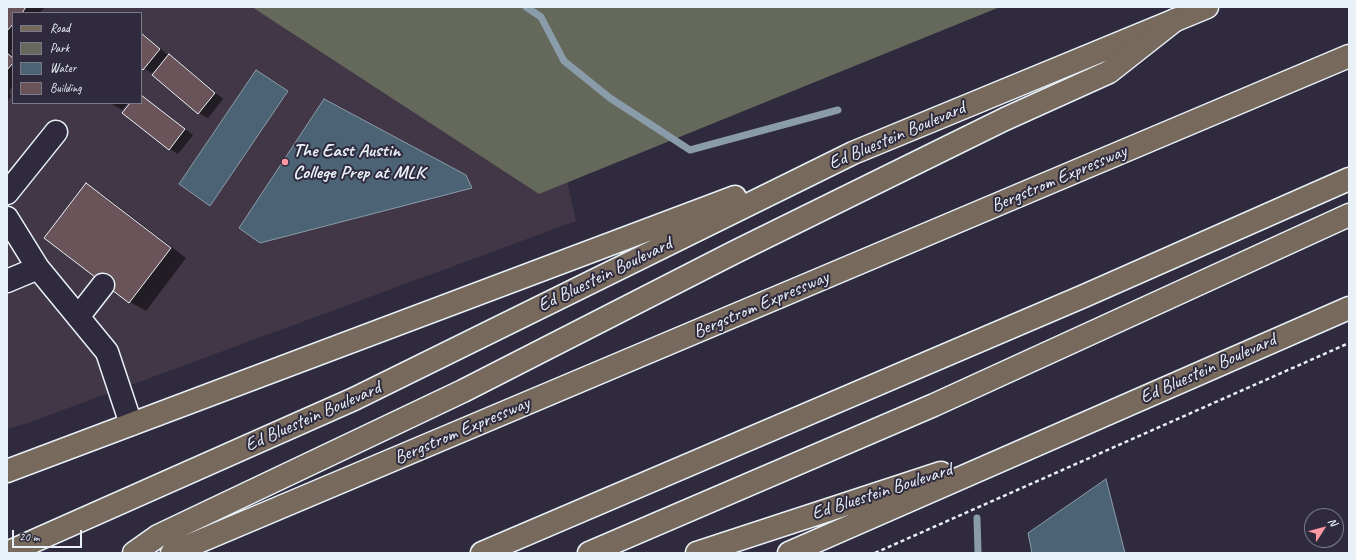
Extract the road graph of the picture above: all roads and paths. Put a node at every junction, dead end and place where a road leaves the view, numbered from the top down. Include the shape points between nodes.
1 (1207, 7) edge
2 (1175, 20) junction
3 (1349, 56) edge
4 (56, 132) dead end
5 (853, 153) junction
6 (1349, 179) edge
7 (7, 193) edge
8 (1349, 215) edge
9 (7, 218) edge
10 (38, 268) junction
11 (7, 281) edge
12 (103, 285) dead end
13 (1349, 308) edge
14 (78, 317) junction
15 (1349, 342) edge
16 (131, 424) junction
17 (1068, 431) junction
18 (7, 471) edge
19 (7, 553) edge
20 (134, 553) edge
21 (172, 553) edge
22 (482, 553) edge
23 (589, 553) edge
24 (697, 553) edge
25 (789, 553) edge
26 (875, 553) edge

1 - 2 main road, Ed Bluestein Boulevard
2 - 5 main road, Ed Bluestein Boulevard
2 - 20 main road via 1109,72 1005,119 735,252 463,391 158,536
3 - 21 main road, Bergstrom Expressway
4 - 7 lane
5 - 16 main road
5 - 19 main road, Ed Bluestein Boulevard via 354,400
6 - 22 main road via 1091,293
8 - 23 main road via 934,405
9 - 10 lane
10 - 11 lane
10 - 14 lane
12 - 14 lane
13 - 17 main road, Ed Bluestein Boulevard
14 - 16 lane via 107,352
15 - 26 path
16 - 18 main road
17 - 24 main road, Ed Bluestein Boulevard
17 - 25 main road, Ed Bluestein Boulevard

